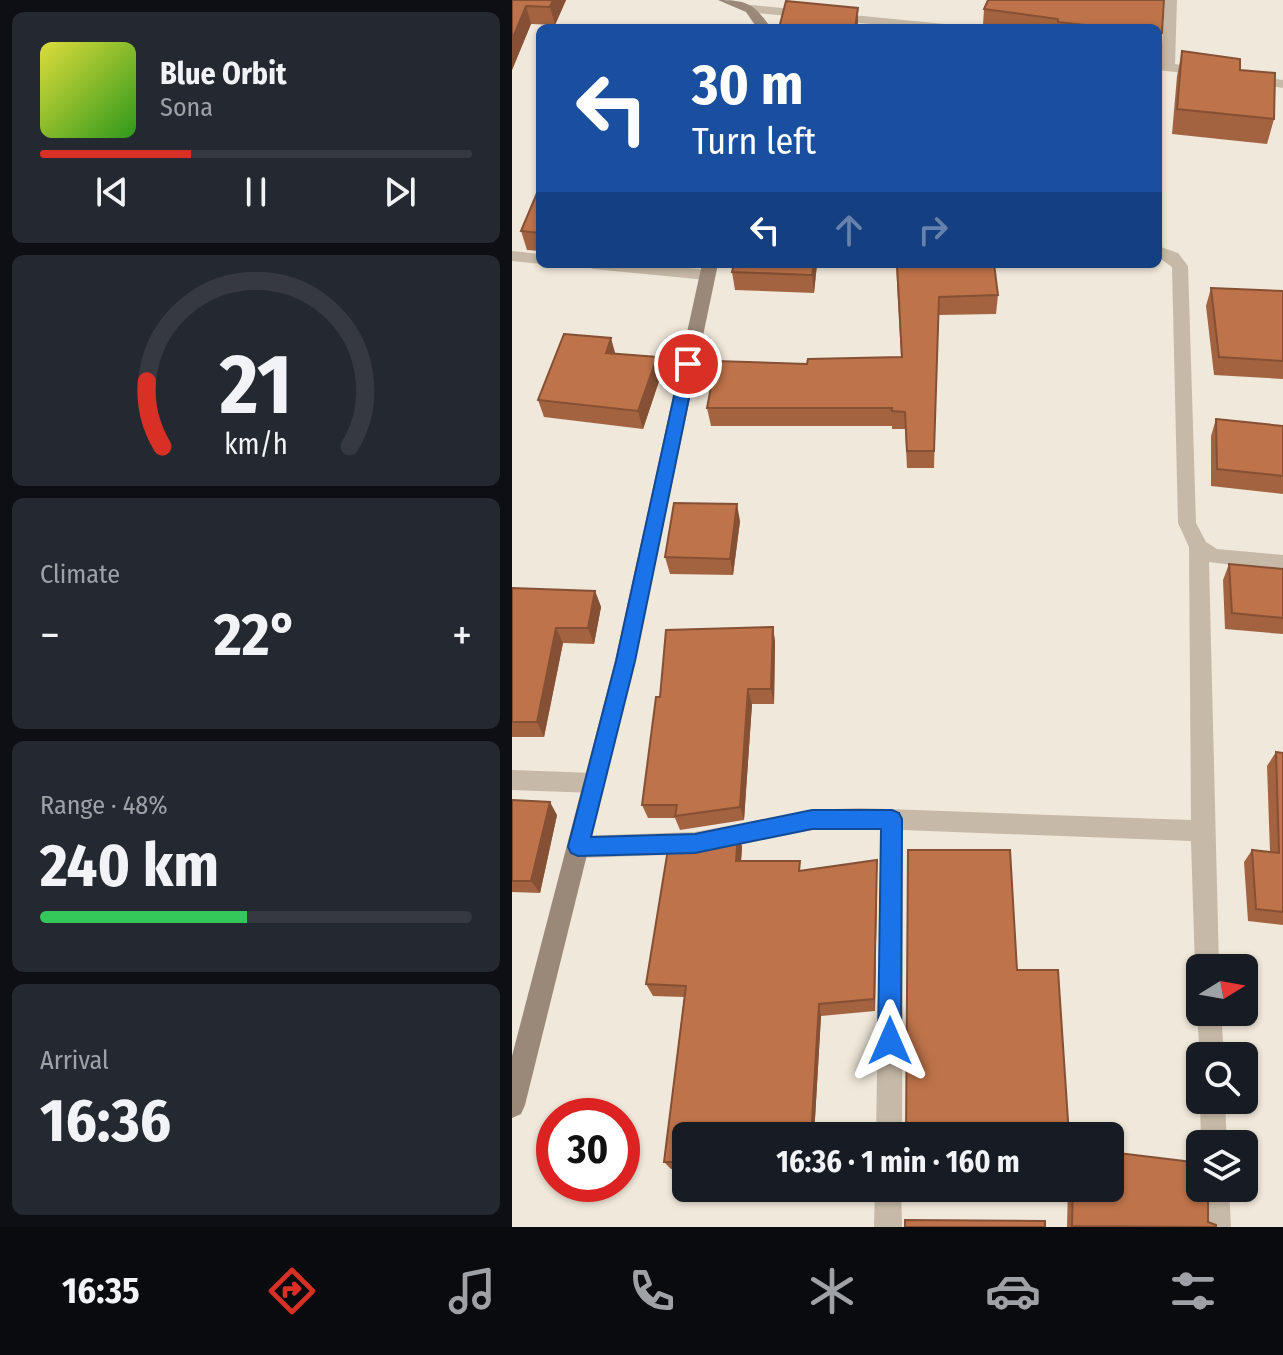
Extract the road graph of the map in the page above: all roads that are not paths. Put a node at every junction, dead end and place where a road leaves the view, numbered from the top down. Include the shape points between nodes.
1 (724, 0) edge
2 (1171, 0) edge
3 (751, 9) junction
4 (761, 24) edge
5 (913, 24) edge
6 (1163, 67) edge
7 (1283, 84) edge
8 (1162, 253) edge
9 (512, 256) edge
10 (536, 259) edge
11 (670, 268) edge
12 (708, 270) edge
13 (1199, 547) junction
14 (1283, 563) edge
15 (512, 780) edge
16 (594, 783) junction
17 (892, 819) junction
18 (1202, 831) junction
19 (578, 847) junction
20 (1206, 954) edge
21 (512, 1105) edge
22 (889, 1122) edge
23 (888, 1202) edge
24 (1216, 1202) edge
25 (888, 1227) edge
26 (1217, 1227) edge

1 - 3 street
2 - 6 street
3 - 4 street
3 - 5 street
6 - 7 street
8 - 13 street via 1180,266 1187,523
9 - 10 street
11 - 12 street
12 - 16 street
13 - 14 street via 1213,556
13 - 18 street
15 - 16 street
16 - 19 street
17 - 18 street
17 - 19 street via 812,820 695,843
17 - 22 street
18 - 20 street
19 - 21 street
23 - 25 street
24 - 26 street

